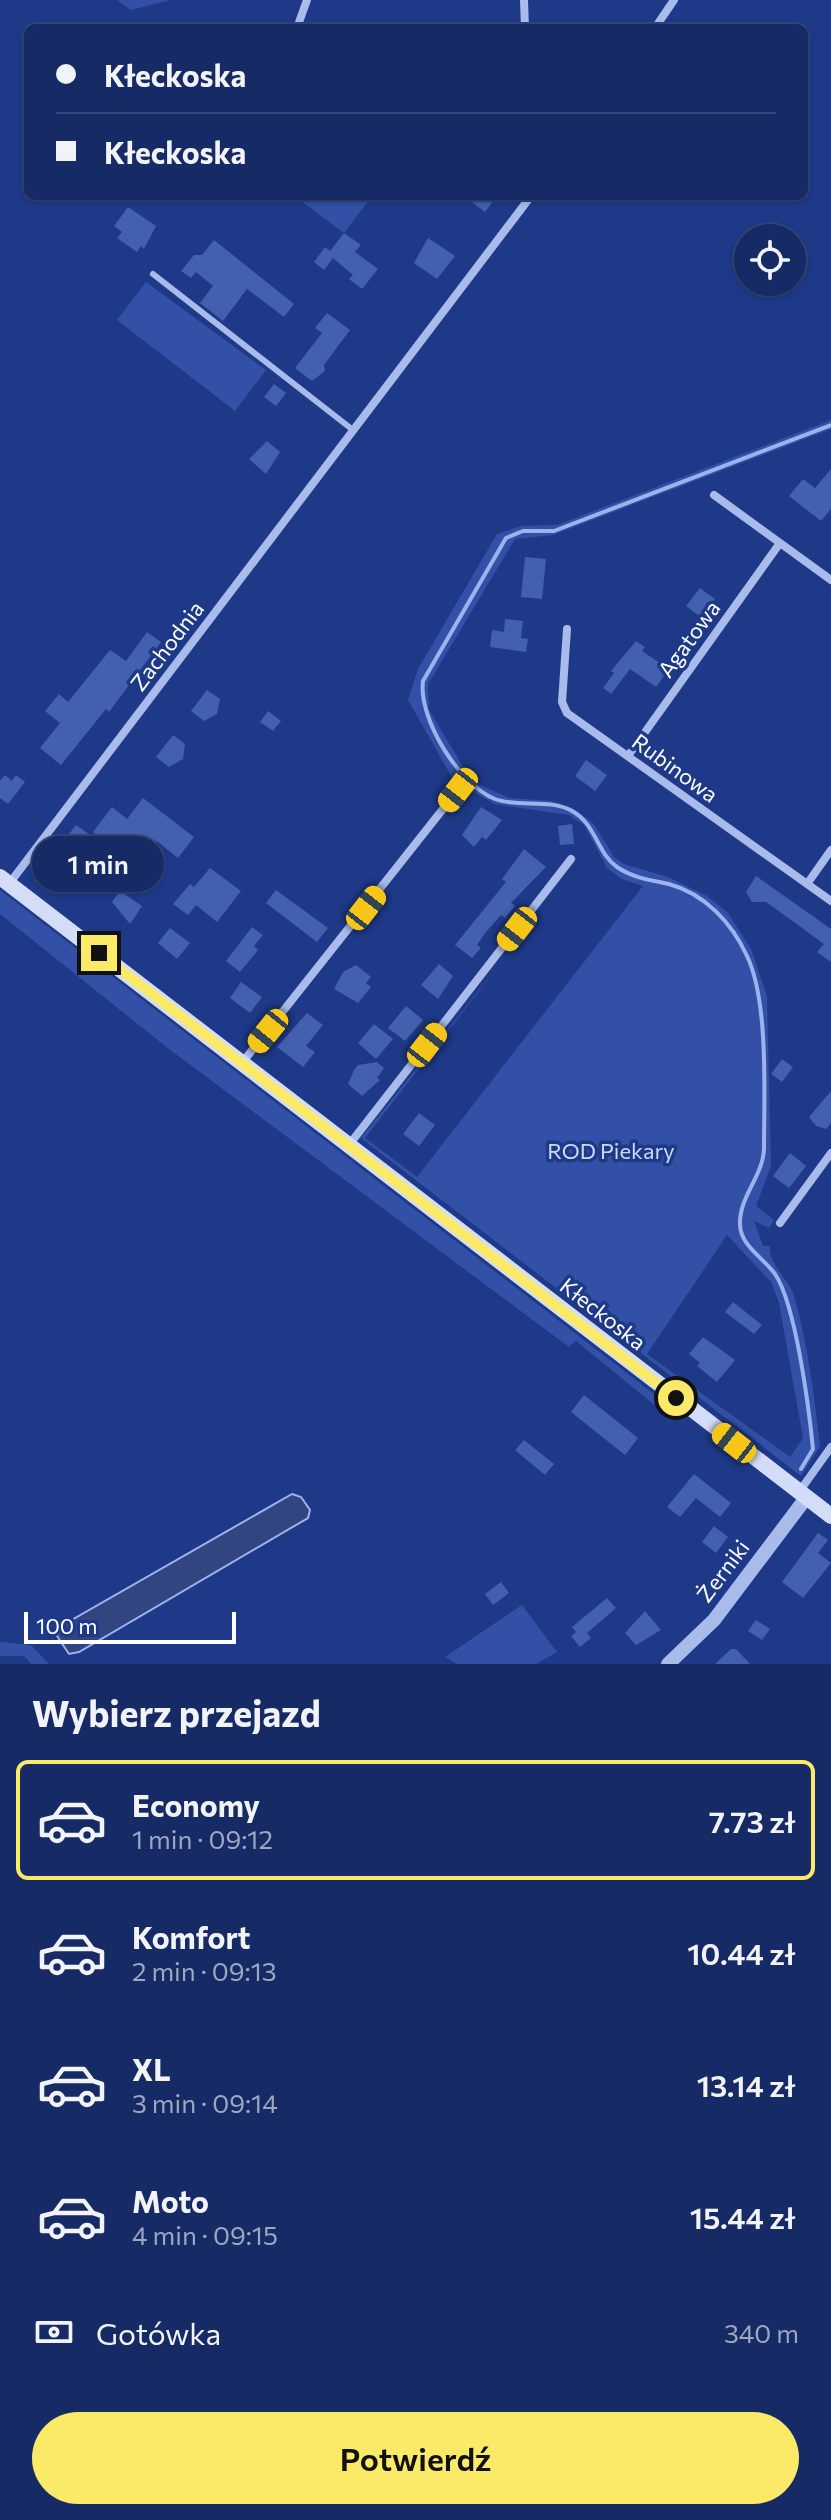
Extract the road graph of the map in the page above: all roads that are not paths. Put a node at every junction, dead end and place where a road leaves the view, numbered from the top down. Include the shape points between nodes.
1 (307, 0) edge
2 (524, 0) edge
3 (674, 0) edge
4 (298, 24) edge
5 (525, 24) edge
6 (658, 24) edge
7 (528, 200) edge
8 (153, 274) dead end
9 (353, 430) junction
10 (714, 495) dead end
11 (780, 543) junction
12 (831, 580) edge
13 (567, 629) dead end
14 (628, 756) junction
15 (458, 790) dead end
16 (831, 850) edge
17 (571, 859) dead end
18 (5, 880) edge
19 (807, 884) junction
20 (831, 901) edge
21 (242, 1063) junction
22 (349, 1145) junction
23 (831, 1153) edge
24 (780, 1223) dead end
25 (831, 1447) edge
26 (802, 1495) junction
27 (831, 1516) edge
28 (668, 1664) edge

1 - 4 street
2 - 5 street
3 - 6 street
7 - 9 street, Zachodnia
8 - 9 lane
9 - 18 street, Zachodnia
10 - 11 street
11 - 12 street
11 - 14 street, Agatowa
13 - 14 street, Rubinowa via 562,702 567,713
14 - 19 street, Rubinowa
15 - 21 street
16 - 19 street
17 - 22 street
18 - 21 main road, Kłeckoska
19 - 20 street, Rubinowa
21 - 22 main road, Kłeckoska
22 - 26 main road, Kłeckoska
23 - 24 street
25 - 26 street
26 - 27 main road, Kłeckoska
26 - 28 street, Żerniki via 714,1620

